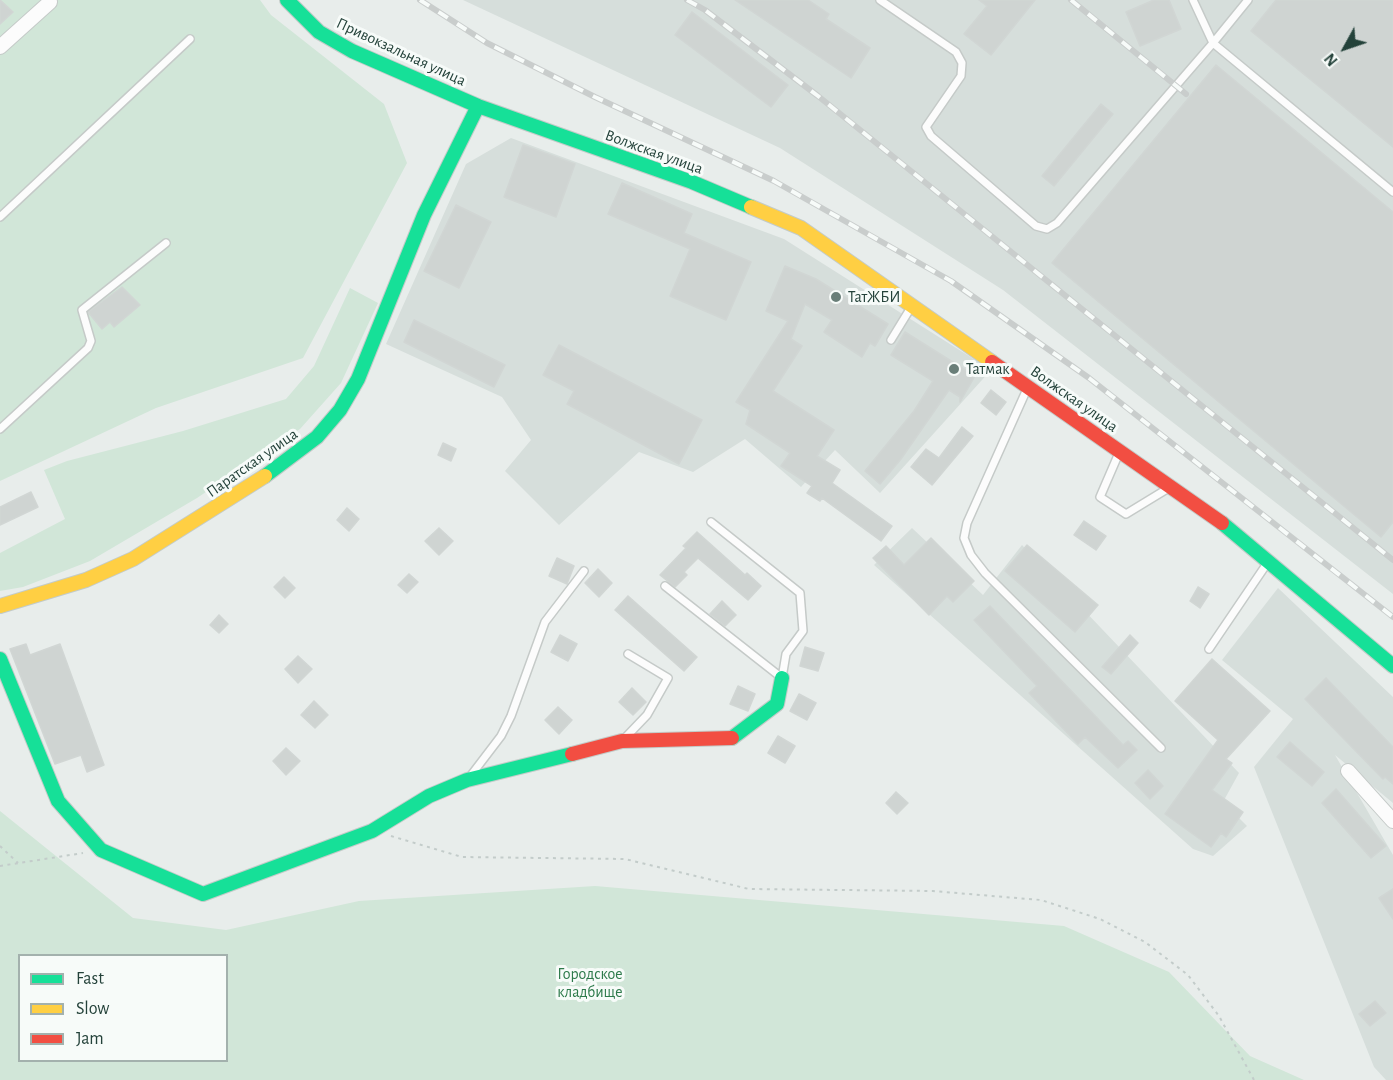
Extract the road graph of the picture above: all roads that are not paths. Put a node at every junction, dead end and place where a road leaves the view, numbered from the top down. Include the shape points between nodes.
1 (287, 0) edge
2 (880, 0) edge
3 (1194, 0) edge
4 (1248, 0) edge
5 (50, 2) dead end
6 (190, 39) dead end
7 (1213, 43) junction
8 (0, 47) edge
9 (478, 106) junction
10 (1393, 192) edge
11 (0, 217) edge
12 (166, 243) dead end
13 (912, 305) junction
14 (891, 340) dead end
15 (1028, 386) junction
16 (0, 429) edge
17 (1120, 451) junction
18 (1171, 487) junction
19 (711, 522) dead end
20 (1269, 560) junction
21 (584, 571) dead end
22 (665, 586) dead end
23 (0, 606) edge
24 (1209, 649) dead end
25 (628, 654) dead end
26 (0, 658) edge
27 (1393, 666) edge
28 (782, 678) junction
29 (622, 741) junction
30 (1161, 748) dead end
31 (1348, 771) dead end
32 (467, 780) junction
33 (1393, 821) edge

1 - 9 main road, Привокзальная улица via 320,32 352,51
2 - 7 lane via 956,52 962,63 961,76 926,127 931,136 1036,226 1047,229 1057,223
3 - 7 lane
4 - 7 lane
5 - 8 street
6 - 11 lane
7 - 10 lane
9 - 13 main road, Волжская улица via 692,182 801,228
9 - 23 main road, Паратская улица via 424,215 358,379 340,410 317,437 247,489 133,559 86,580
12 - 16 lane via 82,310 91,341 88,348
13 - 14 lane
13 - 15 main road, Волжская улица
15 - 17 main road, Волжская улица
15 - 30 lane via 964,538 985,573
17 - 18 main road, Волжская улица
17 - 18 lane via 1100,497 1126,514
18 - 20 main road, Волжская улица
19 - 28 lane via 800,594 803,631 786,654
20 - 24 lane
20 - 27 main road, Волжская улица
21 - 32 lane via 545,622 511,716 501,736
22 - 28 lane
25 - 29 lane via 668,678 647,716
26 - 32 main road via 58,801 101,850 203,894 372,831 429,796
28 - 29 main road via 777,704 734,738
29 - 32 main road
31 - 33 street

